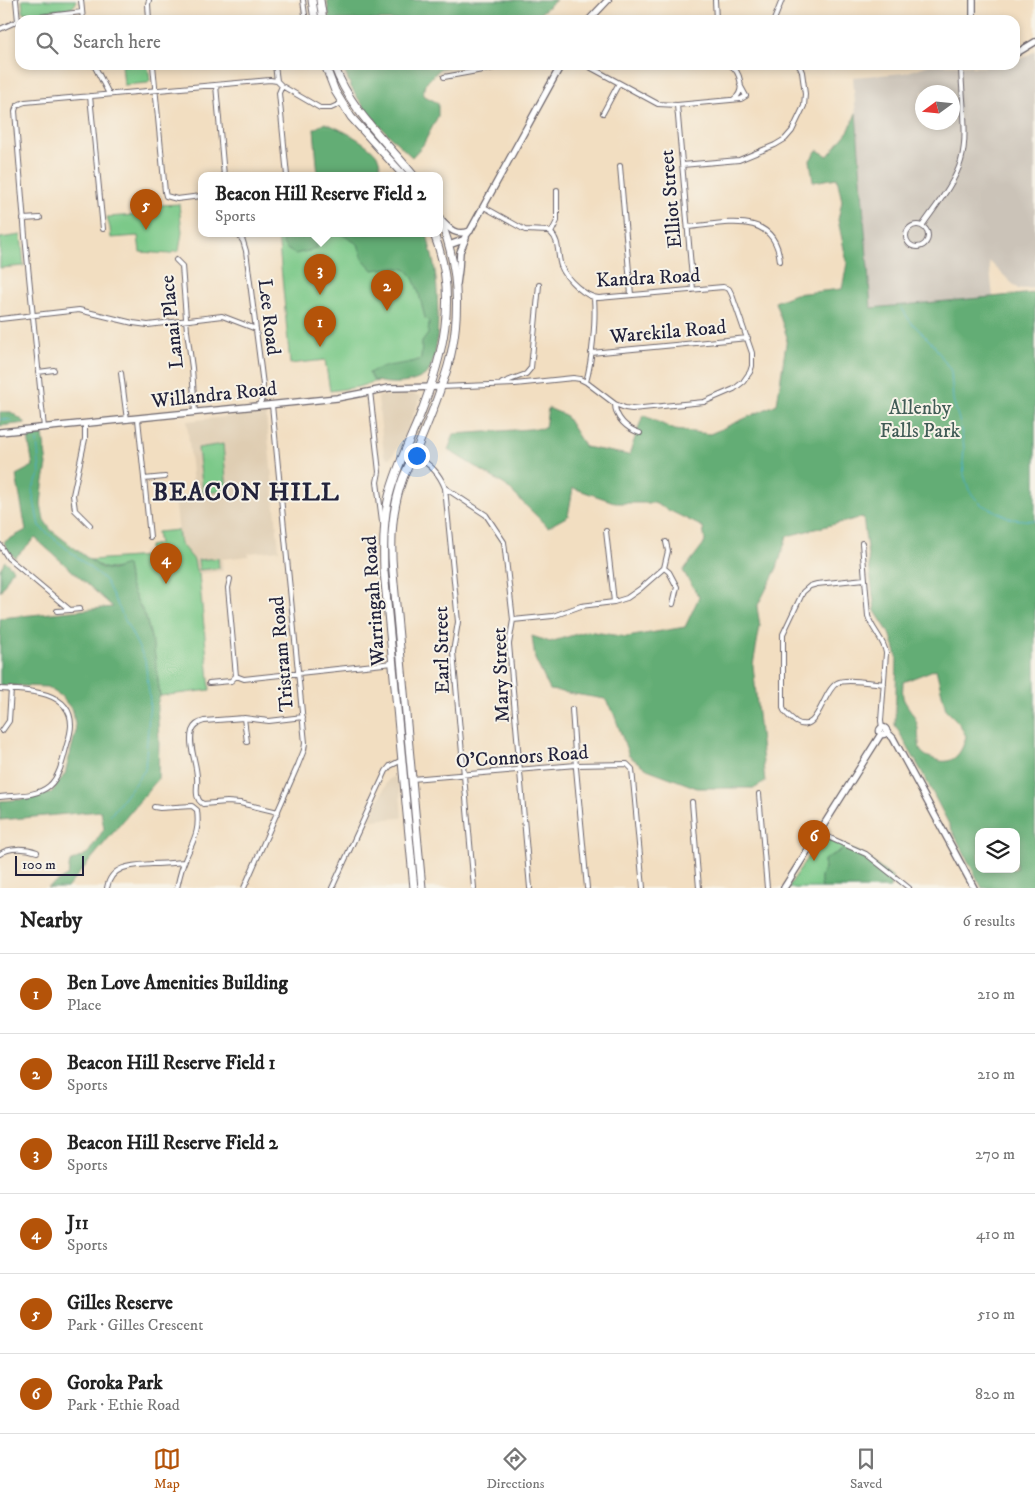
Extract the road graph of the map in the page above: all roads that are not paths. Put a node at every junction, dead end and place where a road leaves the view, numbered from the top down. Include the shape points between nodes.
1 (16, 0) edge
2 (81, 0) edge
3 (149, 0) edge
4 (303, 0) edge
5 (312, 0) edge
6 (320, 0) edge
7 (608, 0) edge
8 (714, 0) edge
9 (782, 0) edge
10 (973, 0) edge
11 (82, 12) junction
12 (19, 15) edge
13 (50, 15) edge
14 (82, 15) edge
15 (149, 15) edge
16 (305, 15) dead end
17 (314, 15) edge
18 (322, 15) edge
19 (594, 15) edge
20 (716, 15) edge
21 (776, 15) edge
22 (973, 15) edge
23 (15, 22) edge
24 (0, 29) edge
25 (1035, 42) edge
26 (1020, 51) edge
27 (97, 70) edge
28 (154, 70) edge
29 (276, 70) edge
30 (327, 70) edge
31 (336, 70) edge
32 (482, 70) edge
33 (558, 70) edge
34 (595, 70) edge
35 (736, 70) edge
36 (801, 70) edge
37 (961, 70) edge
38 (444, 77) dead end
39 (277, 81) junction
40 (619, 83) junction
41 (216, 84) junction
42 (740, 85) junction
43 (282, 86) junction
44 (156, 90) junction
45 (109, 94) junction
46 (90, 96) junction
47 (349, 98) junction
48 (731, 100) junction
49 (342, 103) junction
50 (677, 105) junction
51 (603, 113) dead end
52 (682, 165) junction
53 (620, 166) dead end
54 (224, 172) edge
55 (286, 172) edge
56 (400, 172) edge
57 (410, 172) edge
58 (557, 190) dead end
59 (198, 196) edge
60 (484, 207) junction
61 (40, 218) dead end
62 (23, 219) junction
63 (443, 222) edge
64 (922, 226) junction
65 (688, 227) junction
66 (103, 229) dead end
67 (443, 229) edge
68 (551, 233) junction
69 (468, 234) junction
70 (240, 237) edge
71 (435, 237) edge
72 (449, 245) junction
73 (440, 247) junction
74 (176, 260) dead end
75 (780, 262) dead end
76 (540, 284) dead end
77 (456, 287) junction
78 (693, 290) junction
79 (631, 295) junction
80 (594, 298) junction
81 (33, 315) junction
82 (0, 319) edge
83 (186, 321) junction
84 (256, 329) junction
85 (748, 338) junction
86 (591, 353) junction
87 (54, 370) dead end
88 (38, 372) junction
89 (121, 373) dead end
90 (586, 382) junction
91 (500, 384) junction
92 (442, 387) junction
93 (430, 388) junction
94 (370, 391) junction
95 (615, 404) junction
96 (272, 405) junction
97 (258, 406) junction
98 (195, 412) junction
99 (138, 419) junction
100 (127, 420) junction
101 (85, 424) junction
102 (44, 428) junction
103 (0, 432) edge
104 (640, 433) dead end
105 (414, 454) junction
106 (165, 477) dead end
107 (144, 479) junction
108 (445, 488) junction
109 (90, 526) dead end
110 (384, 531) junction
111 (606, 531) dead end
112 (150, 537) dead end
113 (666, 542) dead end
114 (862, 543) dead end
115 (0, 545) edge
116 (664, 568) junction
117 (230, 579) dead end
118 (865, 579) junction
119 (614, 602) junction
120 (673, 604) dead end
121 (80, 609) dead end
122 (70, 610) junction
123 (57, 611) dead end
124 (513, 620) junction
125 (393, 663) junction
126 (299, 674) junction
127 (236, 676) junction
128 (209, 683) dead end
129 (884, 684) junction
130 (0, 689) edge
131 (11, 689) junction
132 (572, 709) dead end
133 (303, 717) junction
134 (244, 718) junction
135 (2, 731) dead end
136 (883, 731) junction
137 (247, 742) dead end
138 (402, 760) junction
139 (576, 766) junction
140 (520, 770) junction
141 (464, 775) junction
142 (412, 779) junction
143 (759, 794) dead end
144 (0, 797) edge
145 (692, 802) dead end
146 (154, 807) dead end
147 (278, 812) junction
148 (819, 833) junction
149 (37, 852) dead end
150 (0, 854) edge
151 (184, 862) junction
152 (107, 888) edge
153 (177, 888) edge
154 (244, 888) edge
155 (332, 888) edge
156 (414, 888) edge
157 (422, 888) edge
158 (474, 888) edge
159 (530, 888) edge
160 (587, 888) edge
161 (643, 888) edge
162 (699, 888) edge
163 (767, 888) edge
164 (784, 888) edge
165 (909, 888) edge
166 (974, 888) edge

1 - 12 street
2 - 11 street
3 - 15 street
4 - 16 street
5 - 17 highway
6 - 18 highway
7 - 19 main road
8 - 20 street
9 - 21 street
10 - 22 main road
11 - 13 street
11 - 14 street
23 - 24 street
25 - 26 main road
27 - 45 street
28 - 44 street
29 - 39 street
30 - 49 highway
31 - 47 highway
32 - 38 street
33 - 60 main road, Warringah Road
34 - 40 street
35 - 42 street
36 - 52 street via 804,106 785,139 739,160
37 - 64 street via 962,160
39 - 41 street
39 - 43 street
40 - 50 street via 653,102
40 - 51 street
41 - 44 street
41 - 54 street
42 - 48 street via 738,96
42 - 48 street via 746,97
43 - 49 street via 320,108
43 - 55 street via 279,93
44 - 45 street
44 - 59 street via 166,196 177,199
45 - 46 street
46 - 62 street via 25,102 19,104 15,111
46 - 66 street
47 - 49 highway
47 - 57 highway
48 - 50 street
49 - 56 highway
50 - 52 street, Elliot Street
52 - 65 street, Elliot Street
53 - 79 street
58 - 68 street via 557,221
60 - 68 street via 525,230
60 - 69 main road, Warringah Road
61 - 62 street
62 - 81 street
63 - 69 main road via 454,232
64 - 64 street via 928,234 926,242 919,247 911,246 906,238 907,230
65 - 75 street via 741,222 755,224 774,239
65 - 78 street, Elliot Street
67 - 72 highway, Warringah Road
68 - 80 street, Kandra Road via 556,240 564,272 584,293
69 - 72 main road
69 - 77 main road, Warringah Road via 460,252
70 - 84 street, Lee Road via 246,251
71 - 73 highway, Warringah Road
72 - 73 highway
72 - 77 highway, Warringah Road
73 - 93 highway, Warringah Road via 448,303 442,348
74 - 83 street, Lanai Place via 182,266
76 - 91 street via 530,368 526,374
77 - 92 highway, Warringah Road via 452,350
78 - 79 street, Kandra Road
78 - 85 street, Kandra Road via 726,287
79 - 80 street, Kandra Road
80 - 86 street
81 - 82 street
81 - 83 street via 79,310 148,325
81 - 88 street
83 - 84 street via 222,316
83 - 98 street, Lanai Place
84 - 97 street, Lee Road via 263,385
85 - 86 street, Warekila Road
85 - 95 street via 752,354 750,372 739,386 724,395 704,402 647,408 625,408
86 - 90 street
87 - 88 street
88 - 102 street
89 - 100 street
90 - 91 street via 573,378
90 - 95 street
91 - 92 street
92 - 93 main road, Willandra Road
92 - 105 highway, Warringah Road
93 - 94 main road, Willandra Road
93 - 110 highway, Warringah Road via 393,482
94 - 96 main road, Willandra Road
94 - 110 street
95 - 104 street via 616,412 625,425
96 - 97 main road, Willandra Road
96 - 126 street, Tristram Road
97 - 98 main road, Willandra Road
98 - 99 main road, Willandra Road
99 - 100 main road, Willandra Road
99 - 107 street
100 - 101 main road, Willandra Road
101 - 102 main road, Willandra Road
101 - 109 street via 85,439 73,494 75,510
102 - 103 main road, Willandra Road
105 - 108 street, Earl Street via 432,467
105 - 142 highway, Warringah Road via 400,490 391,543
106 - 107 street
107 - 112 street
108 - 124 street, Mary Street via 486,515 504,542
108 - 141 street, Earl Street via 458,622 452,652
110 - 125 highway, Warringah Road via 384,571
111 - 119 street
113 - 116 street via 668,551
114 - 118 street
115 - 122 street via 14,564
116 - 119 street via 633,594
116 - 120 street via 677,587
117 - 127 street via 228,588
118 - 129 street via 869,621 886,653
118 - 129 street via 817,584 803,592 783,634 783,708 797,722 808,724 836,683
119 - 124 street via 581,606 553,616
121 - 122 street
122 - 123 street
124 - 140 street, Mary Street via 509,644
125 - 126 street
125 - 138 highway, Warringah Road
126 - 127 street via 244,679
126 - 133 street, Tristram Road
127 - 128 street via 231,681
129 - 136 street
130 - 131 street
131 - 135 street via 9,721
131 - 144 street via 32,690 57,700 68,711 71,726 58,774 50,786 34,793
132 - 139 street
133 - 134 street via 269,721
133 - 147 street, Tristram Road via 304,750
134 - 137 street
134 - 147 street via 204,721 195,726 192,738 198,799 204,804 240,803
136 - 148 main road
136 - 166 main road via 896,744
138 - 155 street via 386,770
138 - 156 highway, Warringah Road
139 - 140 street, O'Connors Road
139 - 160 street
139 - 161 street, O'Connors Road via 627,764 632,768
140 - 141 street, O'Connors Road
140 - 159 street, Mary Street
141 - 142 street, O'Connors Road
141 - 158 street, Earl Street
142 - 157 highway, Warringah Road
143 - 163 street
145 - 162 street
146 - 151 street via 192,806 197,810 197,834
147 - 154 street, Tristram Road
148 - 164 main road
148 - 165 street via 866,854
149 - 150 street via 28,849
151 - 152 street via 125,867 113,875
151 - 153 street

